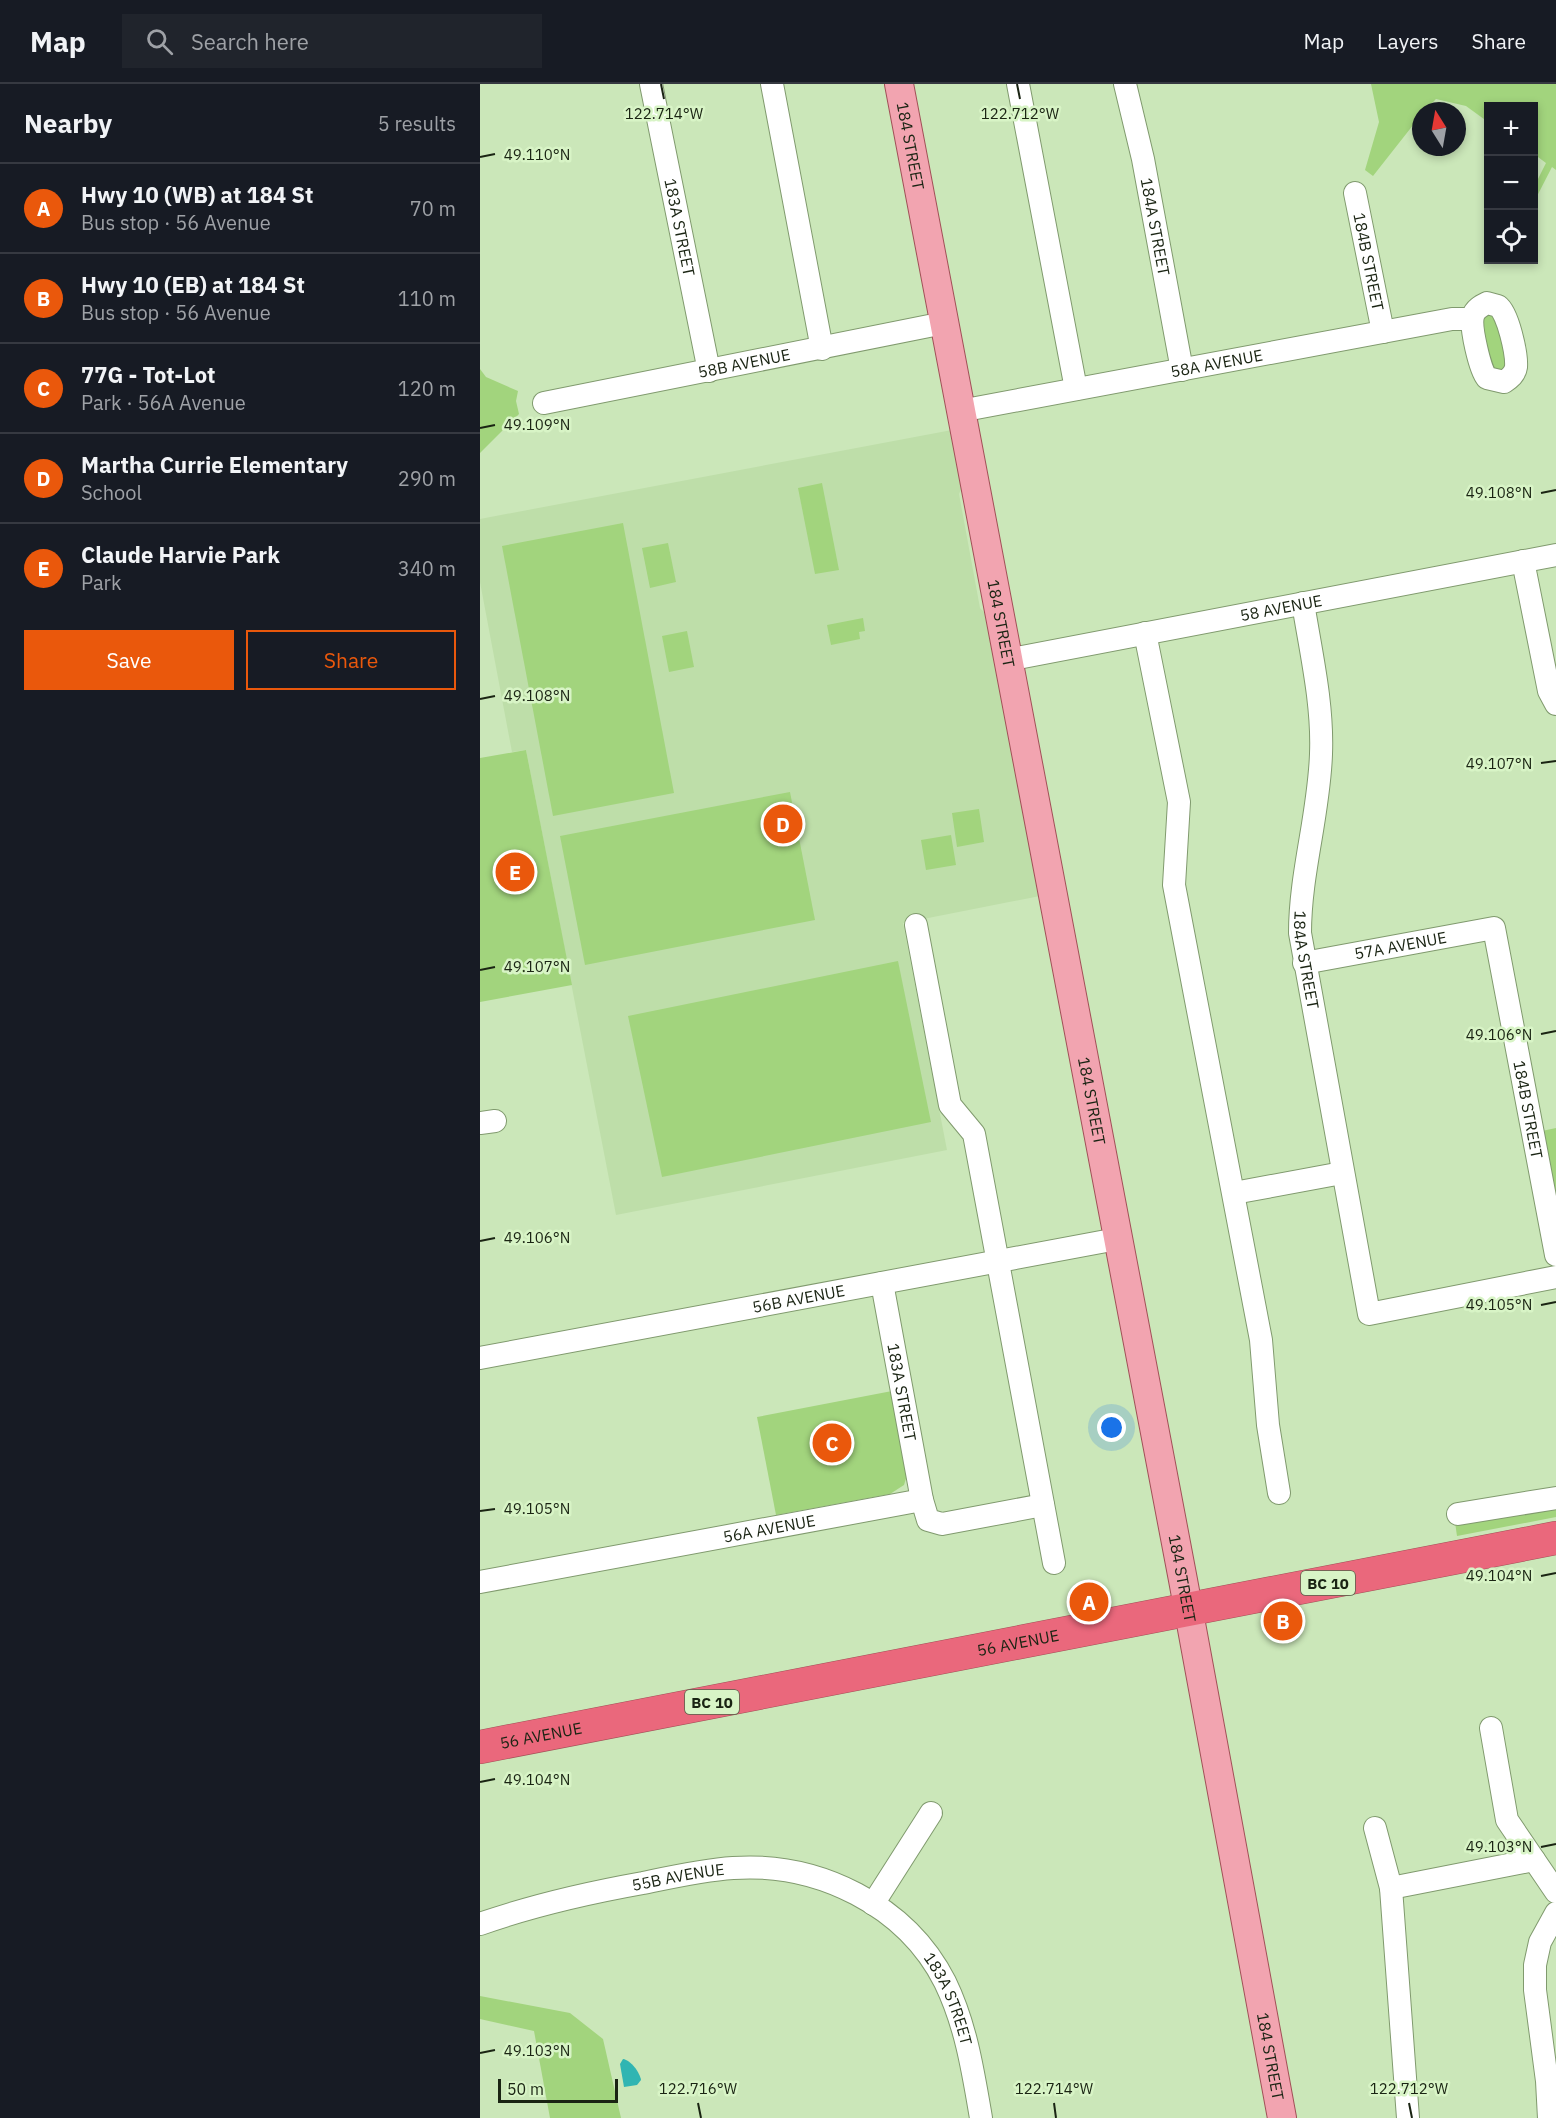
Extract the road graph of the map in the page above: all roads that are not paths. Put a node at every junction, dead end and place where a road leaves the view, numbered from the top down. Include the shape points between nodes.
1 (651, 84) edge
2 (772, 84) edge
3 (899, 84) edge
4 (1018, 84) edge
5 (1125, 84) edge
6 (1355, 193) dead end
7 (1472, 319) dead end
8 (944, 323) junction
9 (1383, 332) junction
10 (822, 349) junction
11 (709, 370) junction
12 (1182, 370) junction
13 (1076, 389) junction
14 (544, 403) dead end
15 (960, 411) junction
16 (1556, 555) edge
17 (1523, 561) junction
18 (1303, 603) junction
19 (1145, 633) junction
20 (1007, 660) junction
21 (1556, 704) edge
22 (916, 925) dead end
23 (1494, 928) joint
24 (1305, 963) junction
25 (1342, 1173) junction
26 (1234, 1193) junction
27 (1117, 1239) junction
28 (1556, 1255) edge
29 (997, 1261) junction
30 (1556, 1277) edge
31 (882, 1283) junction
32 (480, 1358) edge
33 (1279, 1493) dead end
34 (1556, 1498) edge
35 (922, 1500) junction
36 (1043, 1505) junction
37 (1458, 1514) dead end
38 (1556, 1538) edge
39 (1054, 1563) dead end
40 (480, 1582) edge
41 (1188, 1611) junction
42 (1491, 1728) dead end
43 (480, 1747) edge
44 (931, 1813) dead end
45 (1375, 1827) dead end
46 (1534, 1860) junction
47 (1390, 1888) junction
48 (1556, 1892) edge
49 (873, 1904) junction
50 (1556, 1913) edge
51 (480, 1924) edge
52 (981, 2118) edge
53 (1282, 2118) edge
54 (1408, 2118) edge
55 (1549, 2118) edge

1 - 11 street, 183A STREET
2 - 10 street
3 - 8 main road, 184 STREET
4 - 13 street
5 - 12 street, 184A STREET
6 - 9 street, 184B STREET
7 - 9 street, 58A AVENUE
8 - 10 street, 58B AVENUE
8 - 15 main road, 184 STREET
9 - 12 street, 58A AVENUE
10 - 11 street, 58B AVENUE
11 - 14 street, 58B AVENUE
12 - 13 street, 58A AVENUE
13 - 15 street, 58A AVENUE
15 - 20 main road, 184 STREET
16 - 17 street, 58 AVENUE
17 - 18 street, 58 AVENUE
17 - 21 street via 1550,692
18 - 19 street, 58 AVENUE
18 - 24 street, 184A STREET via 1321,720 1319,775 1300,900
19 - 20 street, 58 AVENUE
19 - 26 street via 1179,802 1174,885
20 - 27 main road, 184 STREET
22 - 29 street via 950,1105 974,1134
23 - 24 street, 57A AVENUE
23 - 28 street, 184B STREET
24 - 25 street, 184A STREET
25 - 26 street
25 - 30 street, 184A STREET via 1368,1314
26 - 33 street via 1261,1341
27 - 29 street, 56B AVENUE
27 - 41 main road, 184 STREET
29 - 31 street, 56B AVENUE
29 - 36 street
31 - 32 street, 56B AVENUE
31 - 35 street, 183A STREET
34 - 37 street
35 - 36 street via 928,1520 942,1524
35 - 40 street, 56A AVENUE
36 - 39 street
38 - 41 highway, 56 AVENUE / BC 10
41 - 43 highway, 56 AVENUE / BC 10
41 - 53 main road, 184 STREET
42 - 46 street via 1507,1820
44 - 49 street
45 - 47 street
46 - 47 street
46 - 48 street
47 - 54 street
49 - 51 street, 55B AVENUE via 837,1884 800,1873 733,1868 583,1894
49 - 52 street, 183A STREET via 904,1927 944,1980 963,2025
50 - 55 street via 1540,1942 1535,1965

